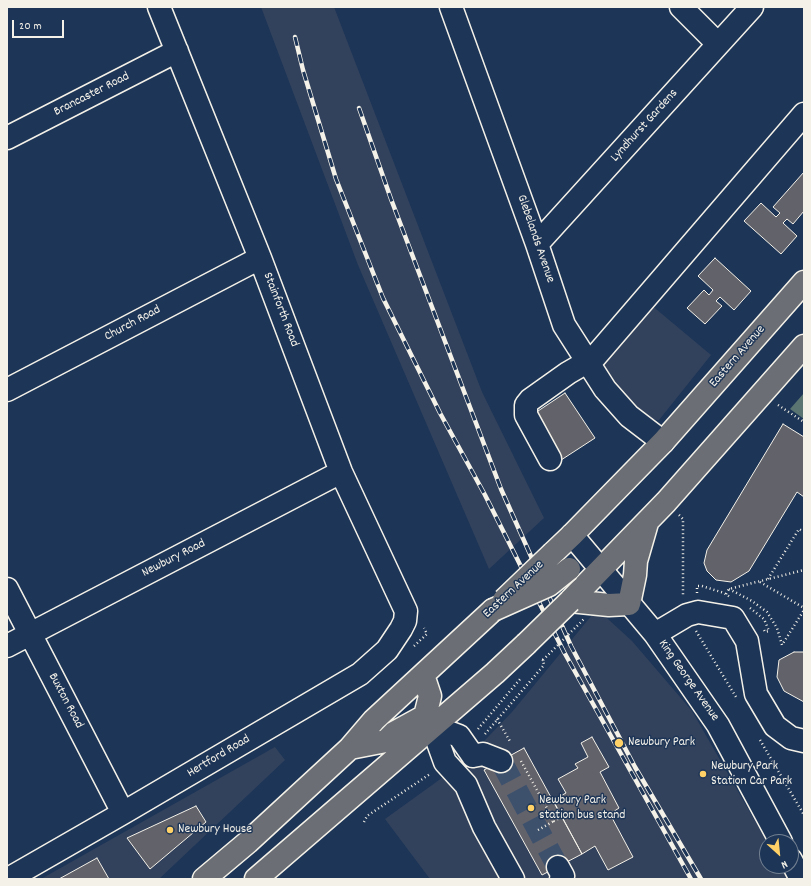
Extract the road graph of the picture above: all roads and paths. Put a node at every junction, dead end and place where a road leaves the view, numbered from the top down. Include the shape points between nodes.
1 (159, 7) edge
2 (451, 7) edge
3 (681, 7) edge
4 (752, 7) edge
5 (718, 44) junction
6 (177, 51) junction
7 (804, 114) edge
8 (7, 138) edge
9 (537, 244) junction
10 (260, 258) junction
11 (804, 282) edge
12 (804, 346) edge
13 (588, 363) junction
14 (7, 390) edge
15 (782, 407) dead end
16 (804, 422) edge
17 (663, 442) junction
18 (550, 459) dead end
19 (341, 472) junction
20 (683, 519) dead end
21 (648, 520) junction
22 (804, 532) edge
23 (572, 535) junction
24 (600, 569) junction
25 (804, 570) edge
26 (768, 579) junction
27 (760, 582) junction
28 (702, 586) dead end
29 (7, 590) edge
30 (729, 590) junction
31 (570, 601) junction
32 (629, 604) junction
33 (804, 609) edge
34 (493, 610) junction
35 (406, 611) joint
36 (687, 616) junction
37 (584, 619) dead end
38 (30, 634) junction
39 (655, 634) junction
40 (7, 646) edge
41 (423, 675) junction
42 (521, 677) dead end
43 (497, 719) junction
44 (429, 721) junction
45 (477, 731) dead end
46 (804, 741) edge
47 (477, 747) junction
48 (350, 748) junction
49 (511, 755) junction
50 (435, 770) dead end
51 (466, 785) junction
52 (124, 813) junction
53 (562, 817) dead end
54 (554, 821) junction
55 (364, 822) dead end
56 (538, 830) dead end
57 (777, 834) edge
58 (8, 879) edge
59 (204, 879) edge
60 (256, 879) edge
61 (514, 879) edge

1 - 6 street, Stainforth Road
2 - 9 street, Glebelands Avenue
3 - 5 street
4 - 5 street, Lyndhurst Gardens
5 - 9 street, Lyndhurst Gardens
6 - 8 street, Brancaster Road
6 - 10 street, Stainforth Road
7 - 13 street
9 - 13 street, Glebelands Avenue via 564,325
10 - 14 street, Church Road
10 - 19 street, Stainforth Road
11 - 17 highway, Eastern Avenue
12 - 21 highway
13 - 17 street, Glebelands Avenue via 605,389 629,416
13 - 18 street via 568,373 526,405 526,415
15 - 16 path
17 - 23 highway, Eastern Avenue
19 - 35 street, Stainforth Road
19 - 38 street, Newbury Road
20 - 36 path via 683,608
21 - 24 highway
21 - 32 highway via 636,561
22 - 26 path via 799,528
23 - 24 street, King George Avenue
23 - 34 highway, Eastern Avenue, bridge
24 - 31 highway
24 - 32 street, King George Avenue
24 - 34 highway, bridge via 569,569 550,585
25 - 26 path
26 - 27 path
27 - 30 path
27 - 33 path
28 - 30 path via 728,595
29 - 38 street, Buxton Road
30 - 33 path via 752,601 767,612 777,628 782,645
31 - 32 highway via 609,605
31 - 44 highway, bridge via 494,673
32 - 39 street, King George Avenue
34 - 41 highway, Eastern Avenue
35 - 52 street, Hertford Road via 405,621 387,650 360,674
36 - 39 street
36 - 46 street via 698,612 733,618 747,641 756,694 775,726 791,738
37 - 43 path, bridge via 544,660 544,665
38 - 40 street, Newbury Road
38 - 52 street, Buxton Road
39 - 57 street, King George Avenue via 718,725
41 - 44 highway via 430,696
41 - 48 highway, Eastern Avenue via 374,720
42 - 45 path
43 - 47 path
43 - 49 path
44 - 47 street
44 - 48 highway via 394,733 386,741
44 - 51 street via 445,762
44 - 60 highway via 351,798
47 - 49 street via 483,754
47 - 51 street
48 - 59 highway, Eastern Avenue
49 - 54 path
50 - 55 path via 367,816
51 - 61 street via 484,827
52 - 58 street, Hertford Road
53 - 54 path
54 - 56 path

